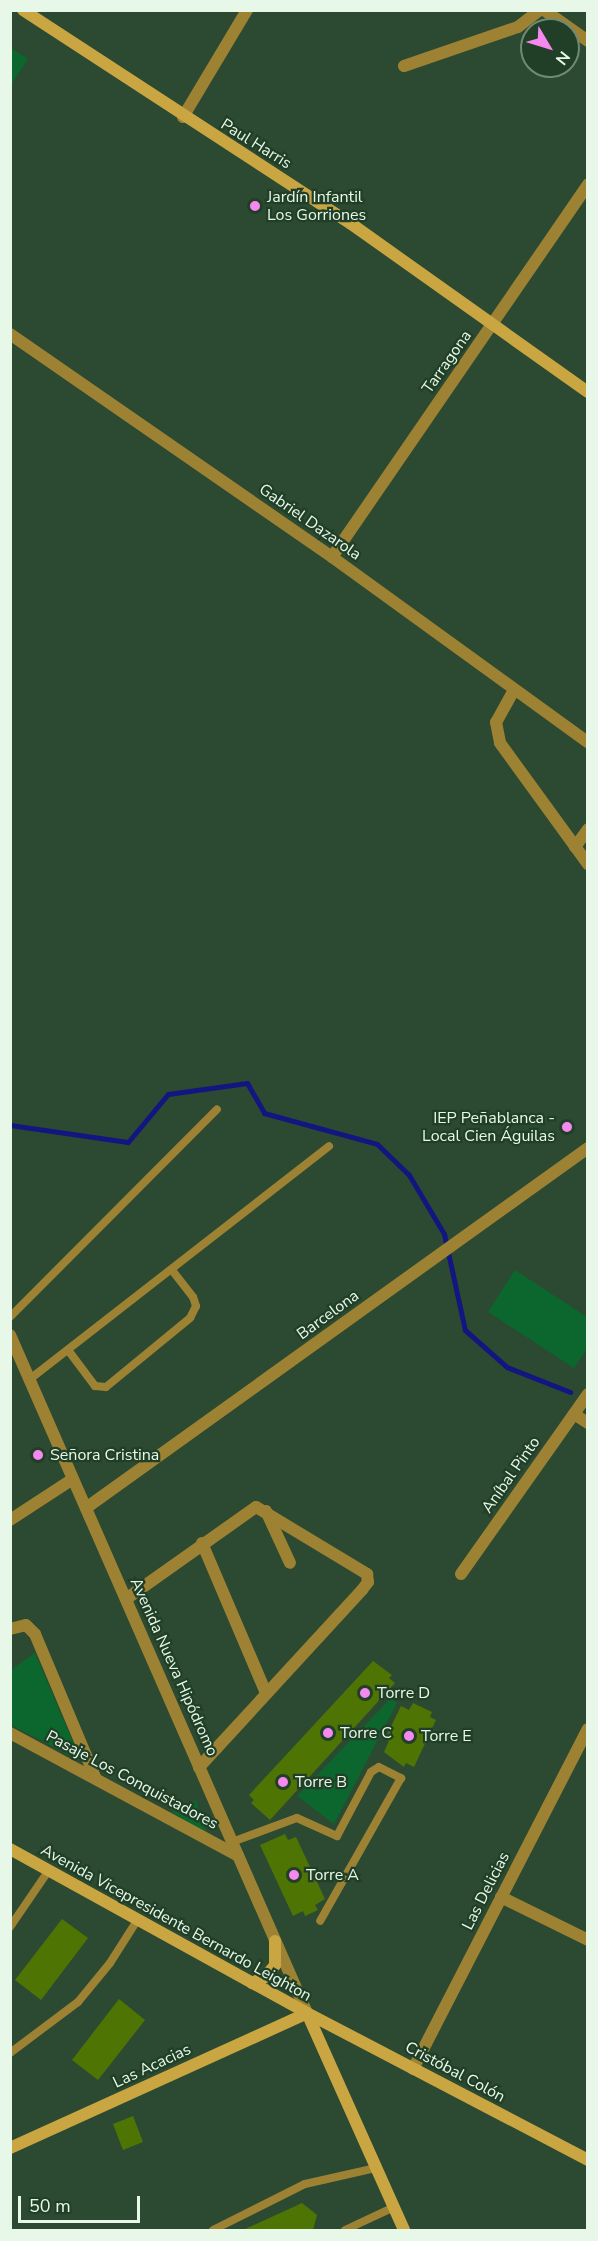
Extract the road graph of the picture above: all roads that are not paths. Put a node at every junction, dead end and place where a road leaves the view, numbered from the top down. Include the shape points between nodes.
1 (23, 10) edge
2 (247, 10) edge
3 (542, 10) edge
4 (588, 41) edge
5 (404, 66) dead end
6 (183, 117) junction
7 (588, 184) edge
8 (493, 324) junction
9 (10, 334) edge
10 (588, 392) edge
11 (332, 557) junction
12 (514, 690) junction
13 (588, 742) edge
14 (588, 829) edge
15 (575, 847) junction
16 (588, 864) edge
17 (217, 1109) dead end
18 (329, 1146) dead end
19 (588, 1148) edge
20 (172, 1270) junction
21 (10, 1317) edge
22 (10, 1335) edge
23 (68, 1350) junction
24 (30, 1379) junction
25 (588, 1394) edge
26 (574, 1414) junction
27 (588, 1423) edge
28 (73, 1479) junction
29 (86, 1508) junction
30 (266, 1511) junction
31 (10, 1520) edge
32 (202, 1543) junction
33 (290, 1563) dead end
34 (461, 1574) dead end
35 (126, 1599) junction
36 (10, 1629) edge
37 (266, 1693) junction
38 (588, 1729) edge
39 (10, 1733) edge
40 (200, 1767) junction
41 (96, 1779) junction
42 (232, 1842) junction
43 (10, 1849) edge
44 (238, 1856) junction
45 (49, 1870) junction
46 (501, 1897) junction
47 (138, 1919) junction
48 (320, 1922) dead end
49 (10, 1927) edge
50 (588, 1940) edge
51 (275, 1941) junction
52 (252, 1983) junction
53 (307, 2013) junction
54 (10, 2053) edge
55 (413, 2069) junction
56 (10, 2148) edge
57 (588, 2160) edge
58 (376, 2168) junction
59 (394, 2207) junction
60 (213, 2230) edge
61 (345, 2230) edge
62 (404, 2230) edge

1 - 6 street, Paul Harris
2 - 6 street
3 - 4 street
3 - 5 street via 518,27
6 - 8 street, Paul Harris via 350,223
7 - 8 street, Tarragona
8 - 10 street, Paul Harris
8 - 11 street, Tarragona
9 - 11 street, Gabriel Dazarola
11 - 12 street, Gabriel Dazarola
12 - 13 street, Gabriel Dazarola
12 - 15 street via 496,722 500,743
14 - 15 street
15 - 16 street
17 - 21 lane
18 - 20 lane
19 - 29 street, Barcelona
20 - 23 lane
20 - 23 lane via 193,1297 196,1306 190,1318 105,1387 95,1386
22 - 24 street, Avenida Nueva Hipódromo
23 - 24 lane
24 - 28 street, Avenida Nueva Hipódromo
25 - 26 street, Aníbal Pinto
26 - 27 street
26 - 34 street, Aníbal Pinto
28 - 29 street, Avenida Nueva Hipódromo
28 - 31 street
29 - 35 street, Avenida Nueva Hipódromo
30 - 32 street via 249,1509
30 - 33 street
30 - 37 street via 363,1570 368,1578 362,1590
32 - 35 street
32 - 37 street
35 - 40 street, Avenida Nueva Hipódromo
36 - 41 street via 26,1625 35,1634
37 - 40 street
38 - 46 street, Las Delicias
39 - 41 street, Pasaje Los Conquistadores
40 - 42 street, Avenida Nueva Hipódromo
41 - 44 street, Pasaje Los Conquistadores
42 - 44 street, Avenida Nueva Hipódromo
42 - 48 lane via 297,1818 337,1836 371,1772 379,1767 401,1778
43 - 45 street, Avenida Vicepresidente Bernardo Leighton
44 - 51 street, Avenida Nueva Hipódromo
45 - 47 street, Avenida Vicepresidente Bernardo Leighton
45 - 49 lane
46 - 50 street
46 - 55 street, Las Delicias
47 - 52 street, Avenida Vicepresidente Bernardo Leighton
47 - 54 lane via 110,1963 78,2002
51 - 52 street via 275,1965 265,1977
51 - 53 street, Avenida Nueva Hipódromo
52 - 53 street, Avenida Vicepresidente Bernardo Leighton
53 - 55 street, Cristóbal Colón
53 - 56 street, Las Acacias
53 - 58 street, Avenida Vicepresidente Bernardo Leighton
55 - 57 street, Cristóbal Colón
58 - 59 street, Avenida Vicepresidente Bernardo Leighton
58 - 60 lane via 305,2184
59 - 61 lane
59 - 62 street, Avenida Vicepresidente Bernardo Leighton

